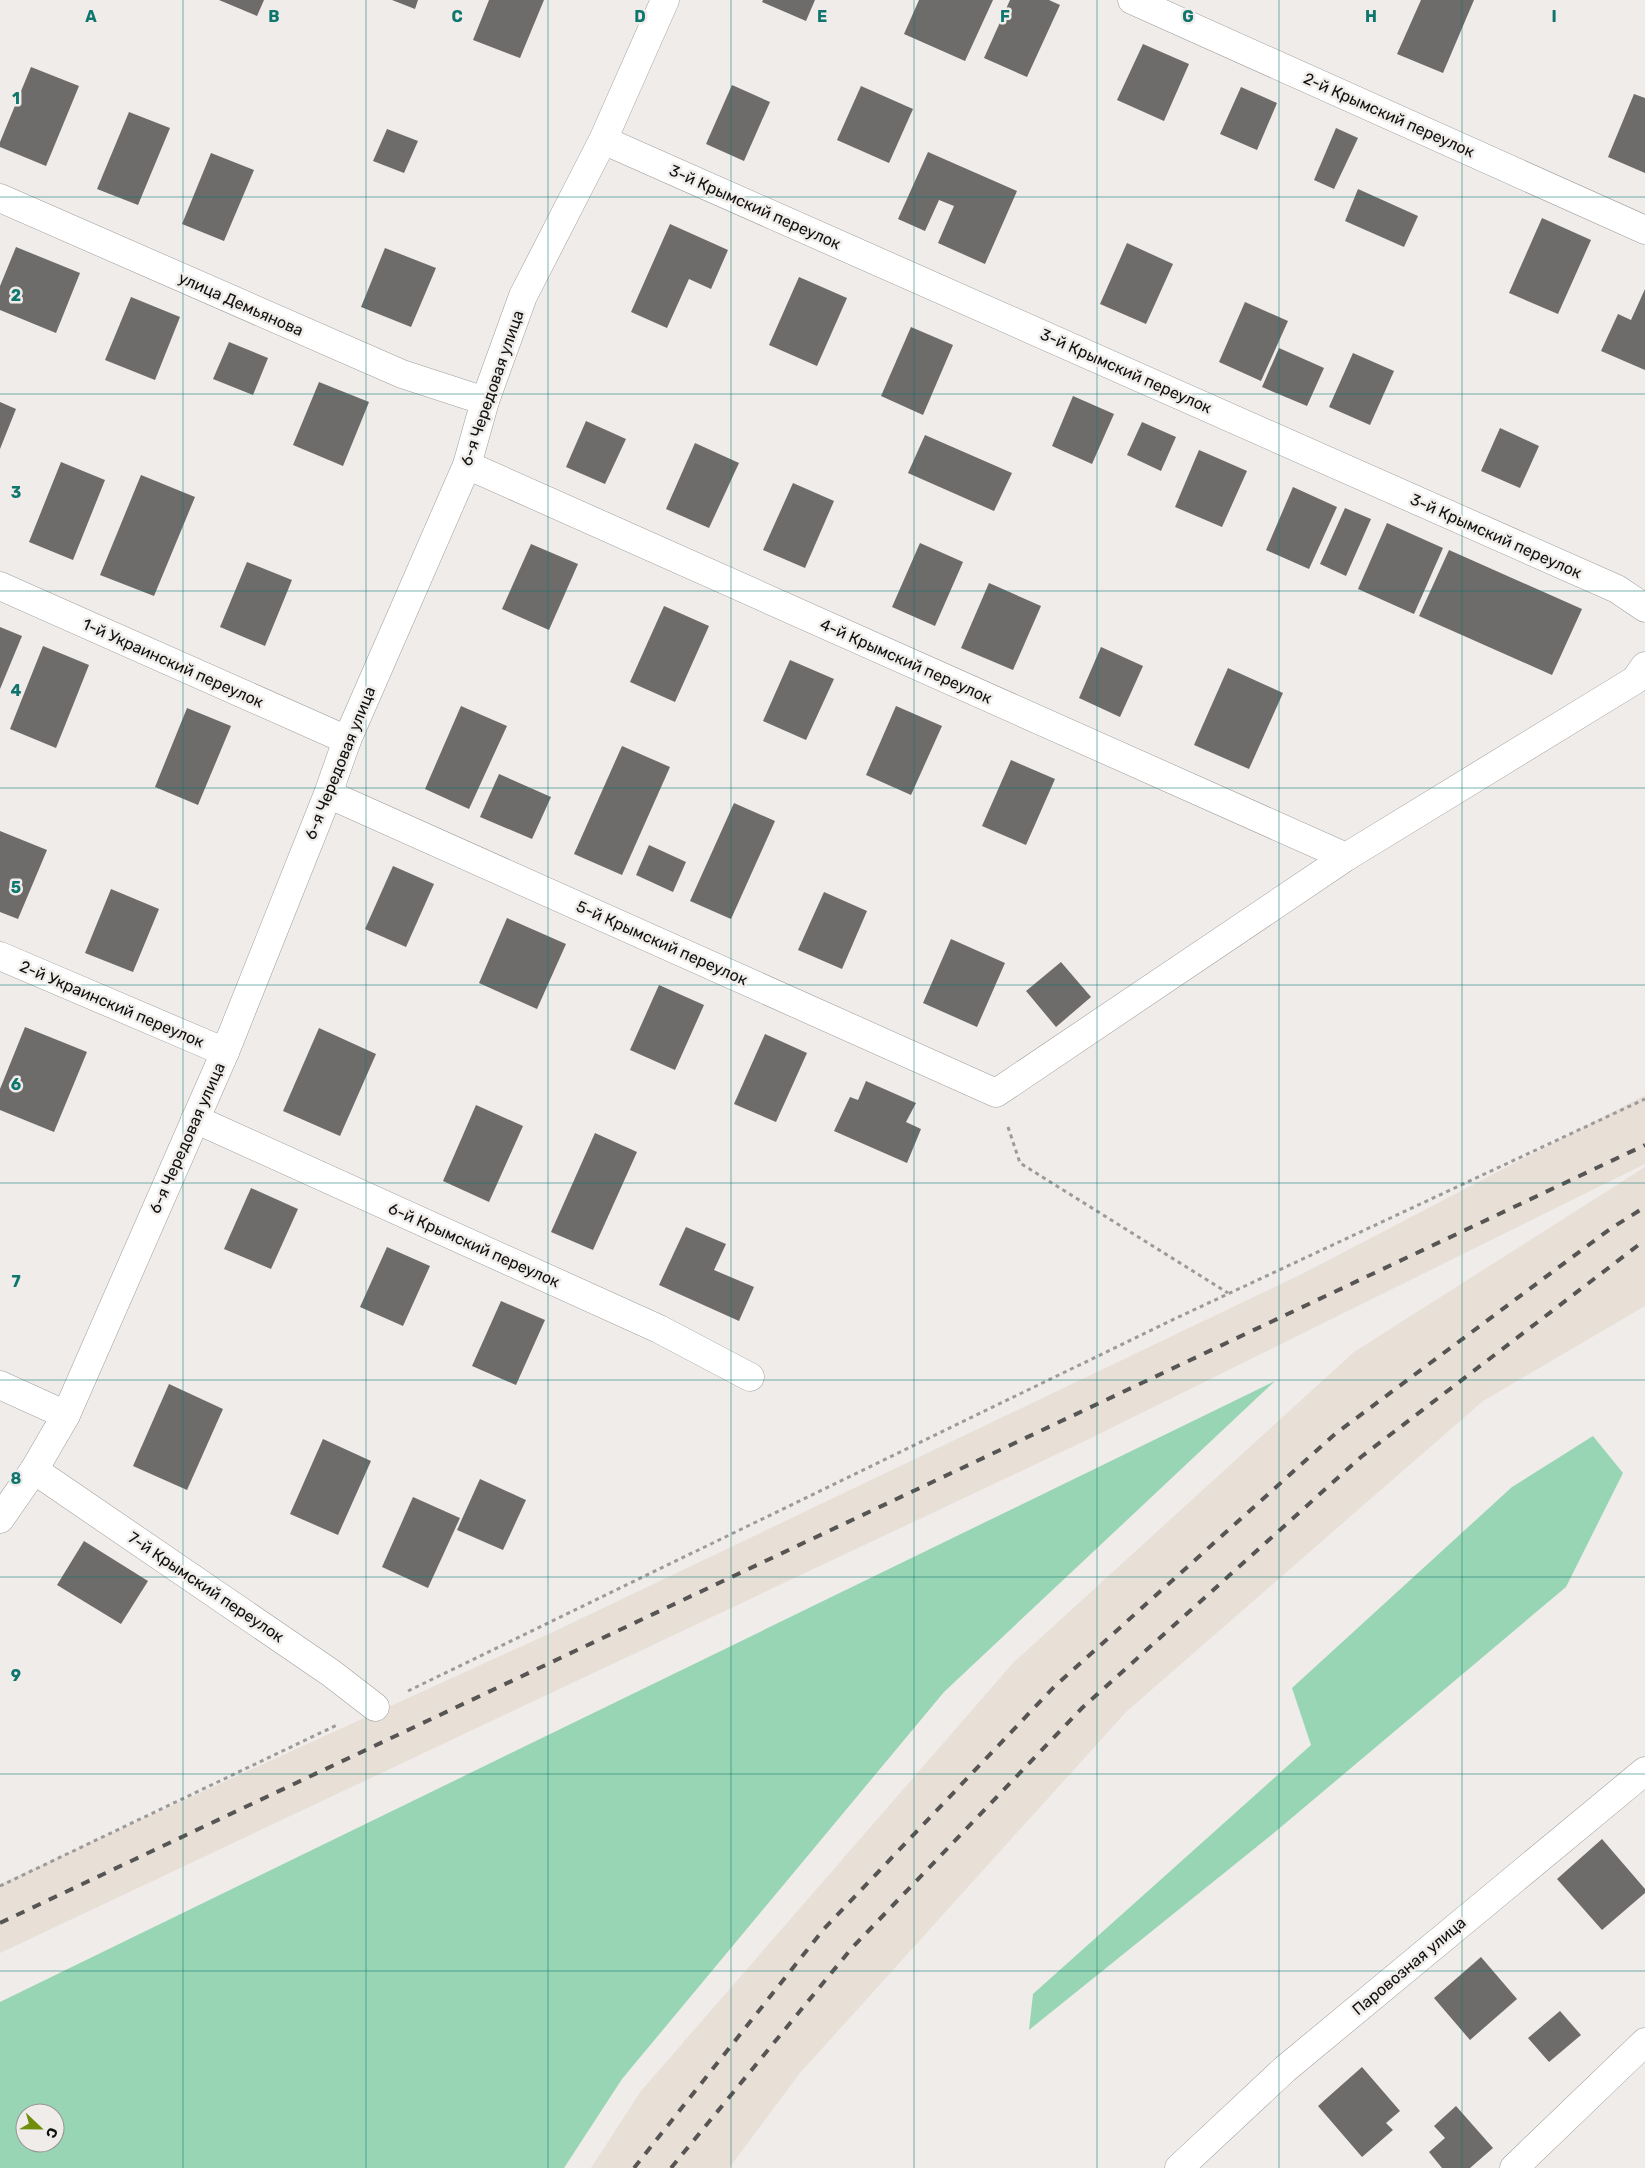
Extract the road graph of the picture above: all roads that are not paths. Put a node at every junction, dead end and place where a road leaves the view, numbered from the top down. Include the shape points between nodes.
1 (665, 0) edge
2 (1132, 0) edge
3 (604, 140) junction
4 (0, 198) edge
5 (1645, 230) edge
6 (485, 401) junction
7 (466, 465) junction
8 (0, 586) edge
9 (1645, 608) edge
10 (1645, 666) edge
11 (347, 740) junction
12 (328, 794) junction
13 (1346, 857) junction
14 (0, 956) edge
15 (225, 1052) junction
16 (195, 1119) junction
17 (750, 1377) dead end
18 (0, 1385) edge
19 (66, 1415) junction
20 (34, 1470) junction
21 (0, 1519) edge
22 (375, 1707) road end
23 (1645, 1770) edge
24 (1645, 2042) edge
25 (1179, 2168) edge
26 (1514, 2168) edge

1 - 3 street, 6-я Чередовая улица
2 - 5 street, 2-й Крымский переулок
3 - 6 street, 6-я Чередовая улица via 523,296
3 - 9 street, 3-й Крымский переулок via 1608,585
4 - 6 street, улица Демьянова via 402,374
6 - 7 street, 6-я Чередовая улица
7 - 11 street, 6-я Чередовая улица
7 - 13 street, 4-й Крымский переулок
8 - 11 street, 1-й Украинский переулок
10 - 13 street via 1635,680
11 - 12 street, 6-я Чередовая улица
12 - 13 street, 5-й Крымский переулок via 996,1093
12 - 15 street, 6-я Чередовая улица
14 - 15 street, 2-й Украинский переулок
15 - 16 street, 6-я Чередовая улица
16 - 17 street, 6-й Крымский переулок via 659,1329
16 - 19 street, 6-я Чередовая улица
18 - 19 street
19 - 20 street, 6-я Чередовая улица
20 - 21 street, 6-я Чередовая улица
20 - 22 street, 7-й Крымский переулок via 331,1673
23 - 25 street, Паровозная улица via 1285,2069
24 - 26 street

